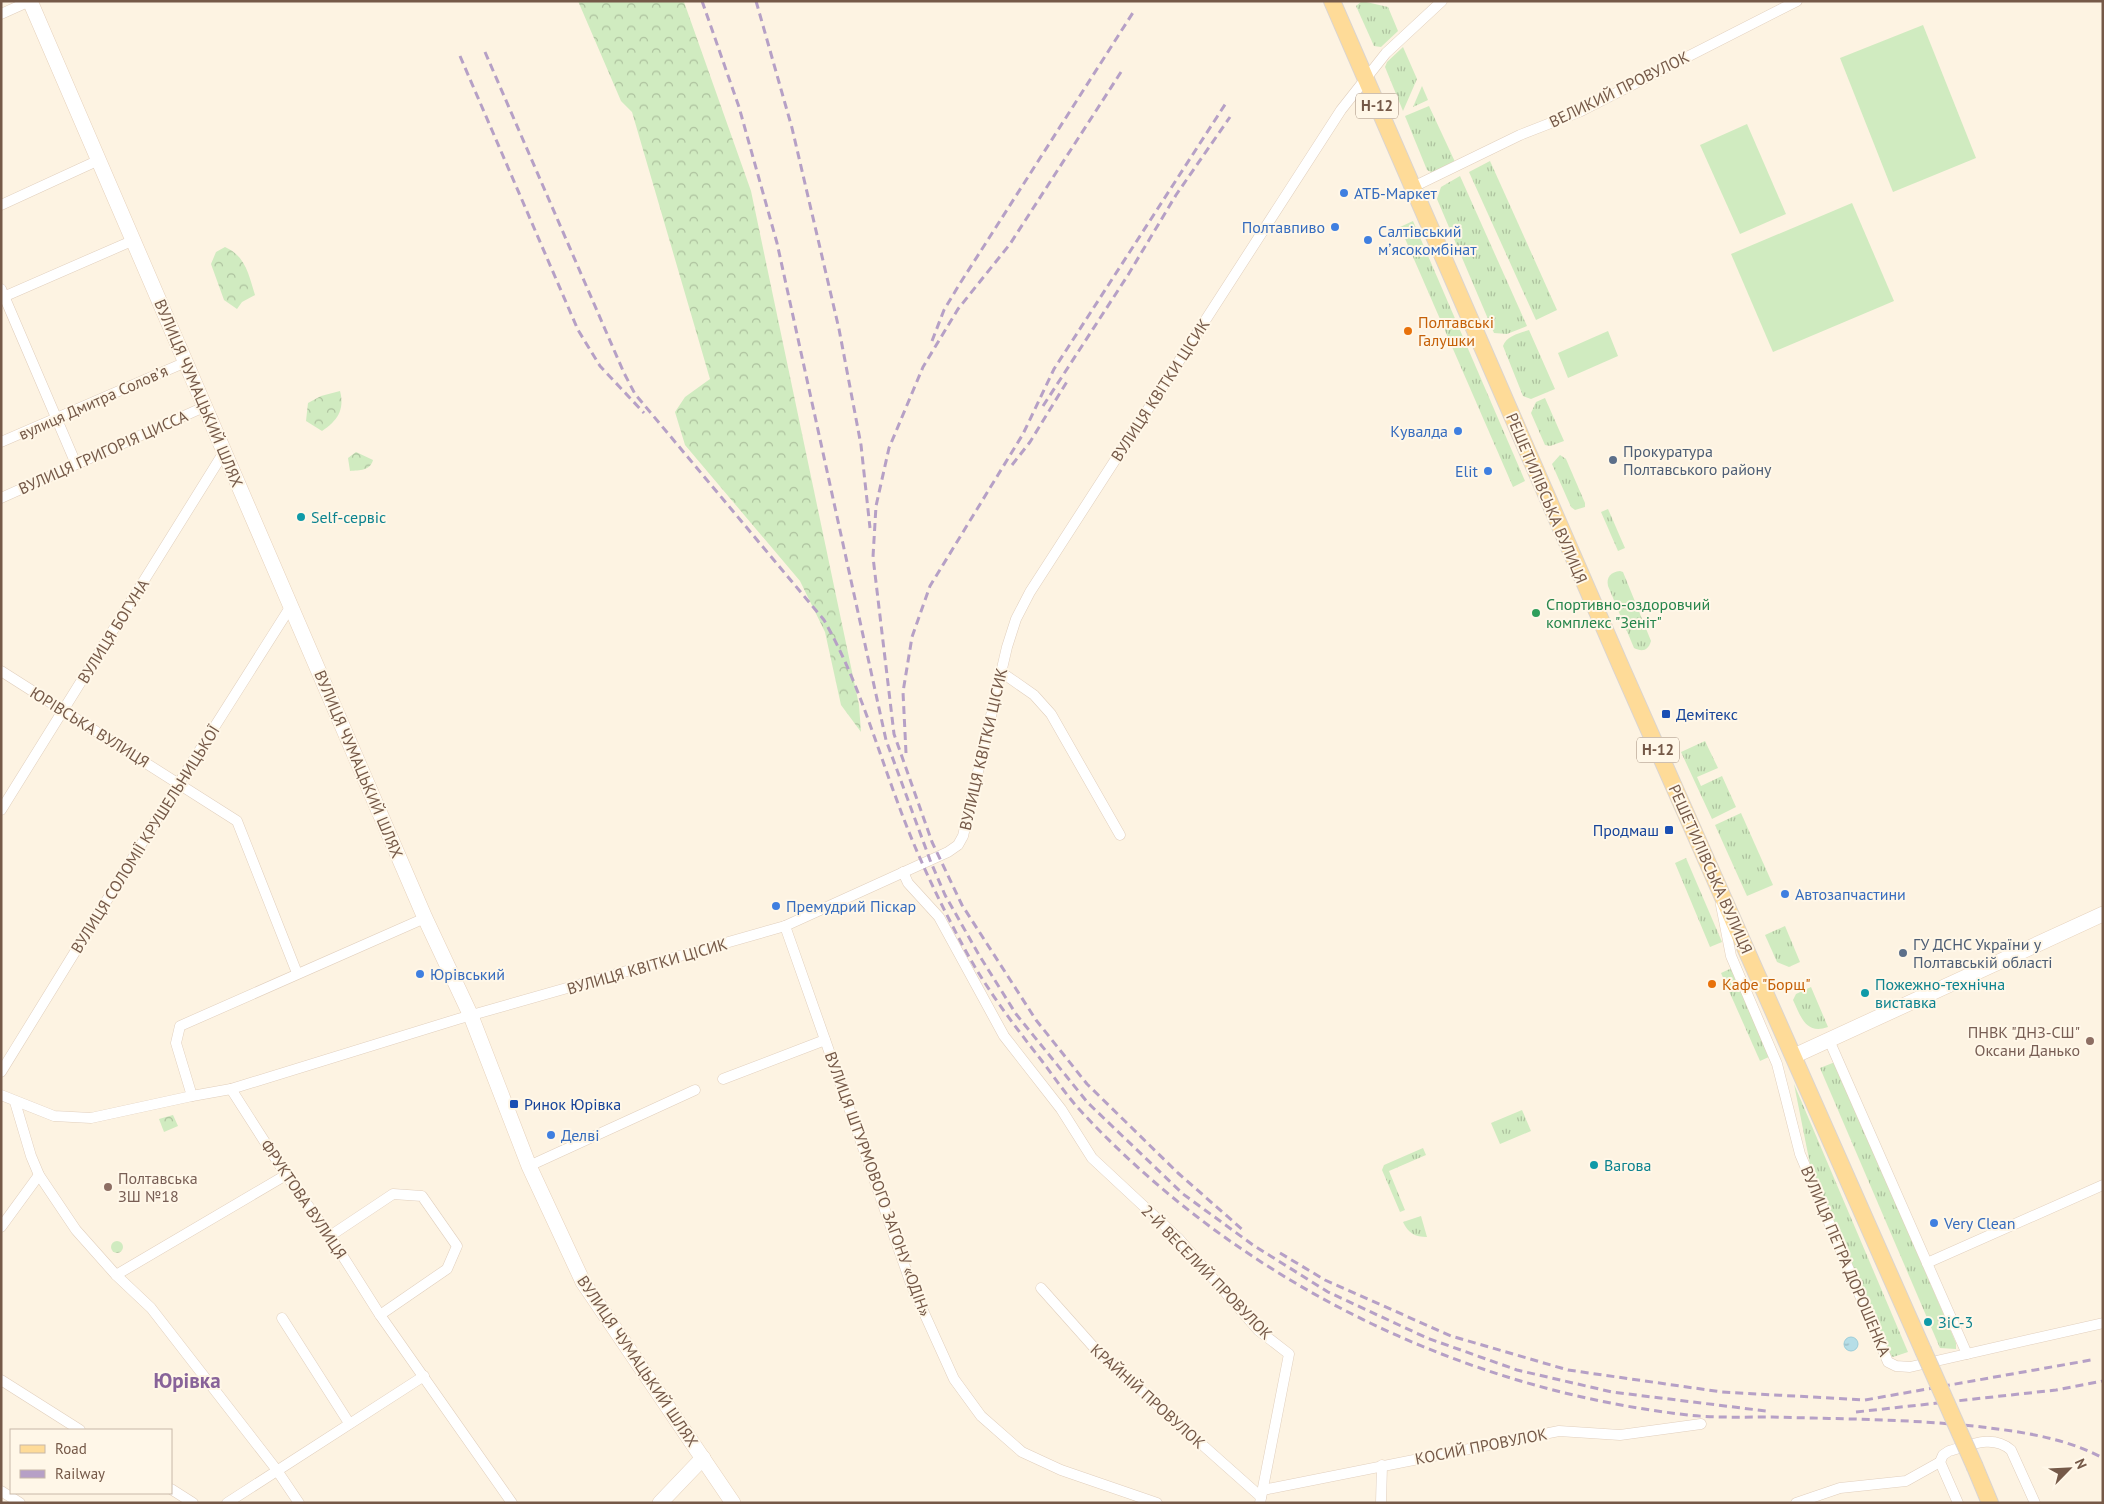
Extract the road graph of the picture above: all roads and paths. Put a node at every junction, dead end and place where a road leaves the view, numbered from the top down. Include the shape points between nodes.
1 (30, 1) edge
2 (1332, 1) edge
3 (1442, 1) edge
4 (1797, 1) edge
5 (1, 14) edge
6 (1365, 78) junction
7 (98, 160) junction
8 (1413, 187) junction
9 (1, 205) edge
10 (134, 240) junction
11 (2, 295) edge
12 (186, 362) junction
13 (204, 407) junction
14 (57, 418) junction
15 (1, 442) edge
16 (224, 452) junction
17 (76, 464) junction
18 (1, 498) edge
19 (291, 606) junction
20 (1, 671) edge
21 (1001, 672) junction
22 (64, 710) junction
23 (179, 783) junction
24 (1, 810) edge
25 (1120, 835) dead end
26 (903, 872) junction
27 (1717, 882) junction
28 (2103, 914) edge
29 (425, 918) junction
30 (785, 926) junction
31 (297, 973) junction
32 (471, 1016) junction
33 (825, 1040) junction
34 (1829, 1040) junction
35 (1794, 1056) junction
36 (1777, 1064) junction
37 (1, 1072) edge
38 (723, 1079) dead end
39 (231, 1089) junction
40 (695, 1090) dead end
41 (1, 1095) edge
42 (192, 1096) junction
43 (15, 1102) junction
44 (529, 1166) junction
45 (39, 1175) junction
46 (286, 1175) junction
47 (2103, 1185) edge
48 (1, 1226) edge
49 (330, 1236) junction
50 (1927, 1263) junction
51 (116, 1275) junction
52 (1041, 1288) dead end
53 (380, 1316) junction
54 (282, 1318) dead end
55 (2103, 1323) edge
56 (1967, 1354) junction
57 (424, 1376) junction
58 (1, 1380) edge
59 (349, 1423) junction
60 (1701, 1424) dead end
61 (78, 1429) edge
62 (703, 1458) junction
63 (1940, 1462) junction
64 (1382, 1465) junction
65 (276, 1469) junction
66 (172, 1489) edge
67 (1, 1491) edge
68 (1261, 1497) edge
69 (20, 1503) edge
70 (194, 1503) edge
71 (227, 1503) edge
72 (299, 1503) edge
73 (512, 1503) edge
74 (660, 1503) edge
75 (733, 1503) edge
76 (1157, 1503) edge
77 (1381, 1503) edge
78 (1796, 1503) edge
79 (1958, 1503) edge
80 (1990, 1503) edge
81 (2035, 1503) edge

1 - 5 street
1 - 7 main road, ВУЛИЦЯ ЧУМАЦЬКИЙ ШЛЯХ
2 - 6 main road, РЕШЕТИЛІВСЬКА ВУЛИЦЯ / Н-12
3 - 6 street, ВУЛИЦЯ КВІТКИ ЦІСИК via 1386,53
4 - 8 street, ВЕЛИКИЙ ПРОВУЛОК via 1579,112 1520,135
6 - 8 main road, РЕШЕТИЛІВСЬКА ВУЛИЦЯ / Н-12
6 - 21 street, ВУЛИЦЯ КВІТКИ ЦІСИК via 1341,110 1030,592 1016,619
7 - 9 street
7 - 10 main road, ВУЛИЦЯ ЧУМАЦЬКИЙ ШЛЯХ
8 - 27 main road, РЕШЕТИЛІВСЬКА ВУЛИЦЯ / Н-12
10 - 11 street
10 - 12 main road, ВУЛИЦЯ ЧУМАЦЬКИЙ ШЛЯХ
11 - 14 street
12 - 13 main road, ВУЛИЦЯ ЧУМАЦЬКИЙ ШЛЯХ
12 - 14 street, вулиця Дмитра Соловʼя
13 - 16 main road, ВУЛИЦЯ ЧУМАЦЬКИЙ ШЛЯХ
13 - 17 street, ВУЛИЦЯ ГРИГОРІЯ ЦИССА
14 - 15 street, вулиця Дмитра Соловʼя
14 - 17 street
16 - 19 main road, ВУЛИЦЯ ЧУМАЦЬКИЙ ШЛЯХ
16 - 22 street, ВУЛИЦЯ БОГУНА
17 - 18 street, ВУЛИЦЯ ГРИГОРІЯ ЦИССА
19 - 23 street, ВУЛИЦЯ СОЛОМІЇ КРУШЕЛЬНИЦЬКОЇ
19 - 29 main road, ВУЛИЦЯ ЧУМАЦЬКИЙ ШЛЯХ
20 - 22 street, ЮРІВСЬКА ВУЛИЦЯ
21 - 25 street via 1034,695 1051,714
21 - 26 street, ВУЛИЦЯ КВІТКИ ЦІСИК via 962,841 948,852
22 - 23 street, ЮРІВСЬКА ВУЛИЦЯ
22 - 24 street, ВУЛИЦЯ БОГУНА
23 - 31 street, ЮРІВСЬКА ВУЛИЦЯ via 236,821
23 - 37 street, ВУЛИЦЯ СОЛОМІЇ КРУШЕЛЬНИЦЬКОЇ
26 - 30 street, ВУЛИЦЯ КВІТКИ ЦІСИК
26 - 68 street, 2-Й ВЕСЕЛИЙ ПРОВУЛОК via 908,883 939,917 1004,1036 1061,1109 1092,1158 1179,1239 1258,1330 1289,1354
27 - 35 main road, РЕШЕТИЛІВСЬКА ВУЛИЦЯ / Н-12
27 - 36 street via 1731,956
28 - 34 main road
29 - 31 street
29 - 32 main road, ВУЛИЦЯ ЧУМАЦЬКИЙ ШЛЯХ
30 - 32 street, ВУЛИЦЯ КВІТКИ ЦІСИК
30 - 33 street, ВУЛИЦЯ ШТУРМОВОГО ЗАГОНУ «ОДІН»
31 - 42 street via 180,1026 176,1043
32 - 39 street, ВУЛИЦЯ КВІТКИ ЦІСИК
32 - 44 main road, ВУЛИЦЯ ЧУМАЦЬКИЙ ШЛЯХ
33 - 38 street
33 - 76 street, ВУЛИЦЯ ШТУРМОВОГО ЗАГОНУ «ОДІН» via 911,1284 954,1379 981,1416 1022,1452 1062,1470
34 - 35 main road
34 - 50 street
35 - 36 street
35 - 80 main road, РЕШЕТИЛІВСЬКА ВУЛИЦЯ, bridge
36 - 56 street, ВУЛИЦЯ ПЕТРА ДОРОШЕНКА via 1792,1127 1810,1181 1888,1362 1910,1367
39 - 42 street
39 - 46 street, ФРУКТОВА ВУЛИЦЯ
40 - 44 street
41 - 43 street
42 - 43 street via 91,1118 54,1116
43 - 45 street
44 - 62 main road, ВУЛИЦЯ ЧУМАЦЬКИЙ ШЛЯХ via 583,1282
45 - 48 street
45 - 51 street via 76,1230
46 - 49 street, ФРУКТОВА ВУЛИЦЯ
46 - 51 street
47 - 50 street
49 - 53 street, ФРУКТОВА ВУЛИЦЯ
49 - 53 street via 393,1194 422,1196 457,1246 447,1270
50 - 56 street
51 - 65 street via 152,1308
52 - 68 street, КРАЙНІЙ ПРОВУЛОК via 1098,1352
53 - 57 street, ФРУКТОВА ВУЛИЦЯ
54 - 59 street
55 - 56 street, ВУЛИЦЯ ПЕТРА ДОРОШЕНКА
57 - 59 street
57 - 73 street, ФРУКТОВА ВУЛИЦЯ
58 - 61 street
59 - 65 street
60 - 64 street, КОСИЙ ПРОВУЛОК via 1620,1434 1559,1431
62 - 74 main road
62 - 75 main road, ВУЛИЦЯ ЧУМАЦЬКИЙ ШЛЯХ
63 - 78 street via 1906,1481 1840,1488
63 - 79 street
63 - 81 street via 1949,1451 1986,1441 2005,1444 2011,1450
64 - 68 street, КОСИЙ ПРОВУЛОК
64 - 77 street
65 - 71 street
65 - 72 street
66 - 70 street
67 - 69 street

